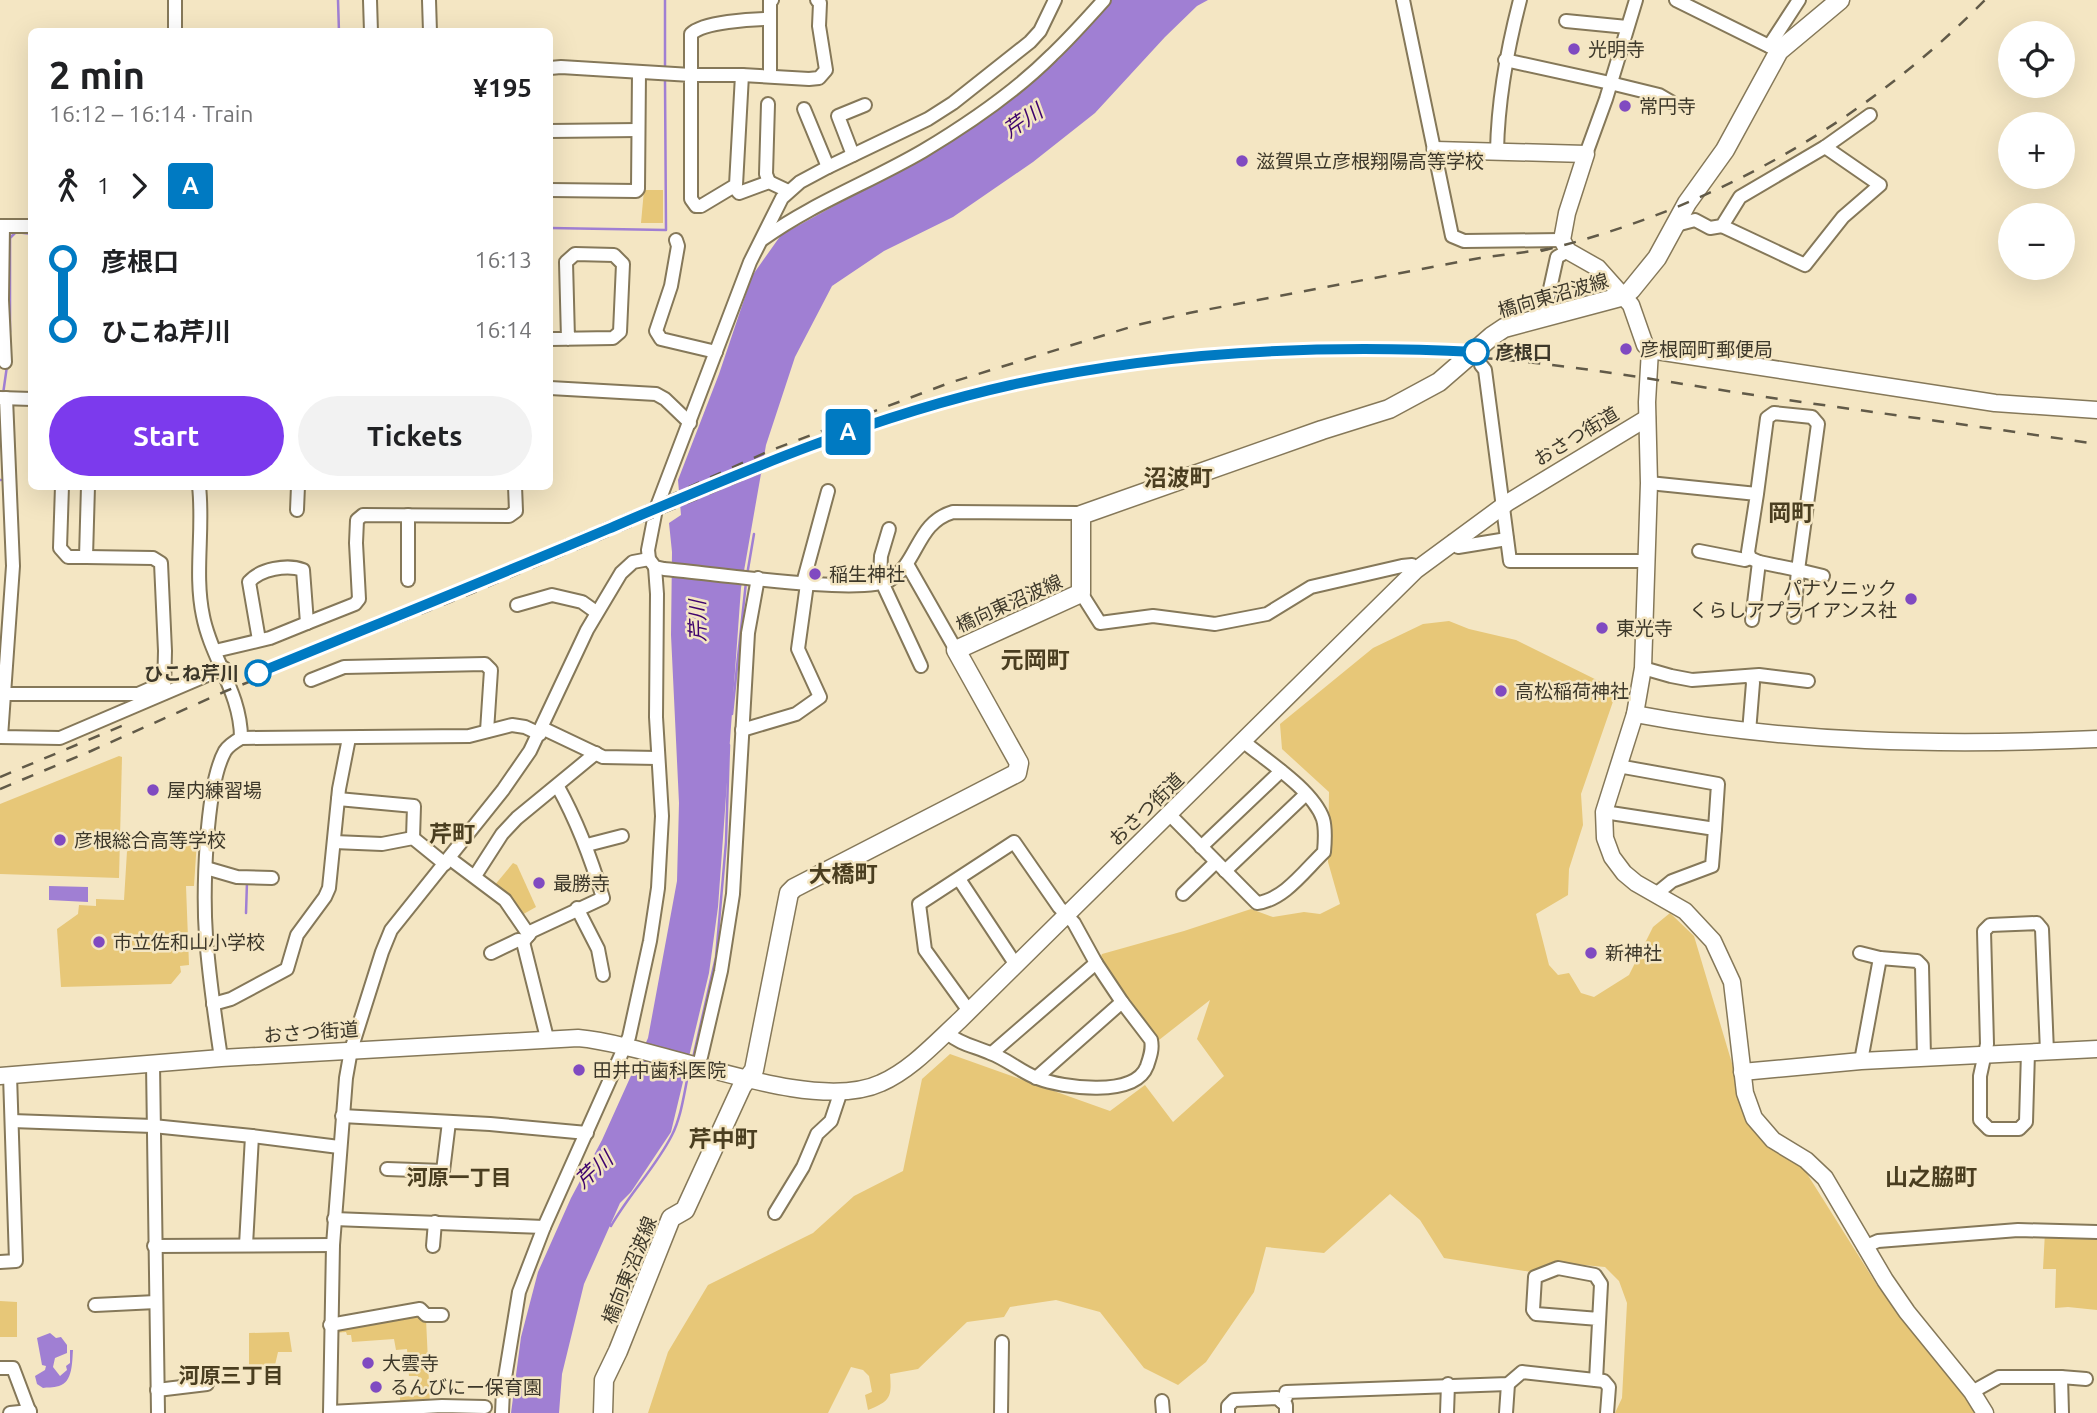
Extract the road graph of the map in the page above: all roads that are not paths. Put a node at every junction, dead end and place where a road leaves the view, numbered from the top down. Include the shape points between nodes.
1 (175, 0) edge
2 (370, 0) edge
3 (429, 0) edge
4 (772, 0) edge
5 (817, 0) edge
6 (1055, 0) edge
7 (1104, 0) edge
8 (1403, 0) edge
9 (1520, 0) edge
10 (1636, 0) edge
11 (1676, 0) edge
12 (1798, 0) edge
13 (1840, 0) edge
14 (770, 19) junction
15 (1566, 21) dead end
16 (1627, 27) junction
17 (176, 28) edge
18 (371, 28) edge
19 (430, 28) edge
20 (1774, 49) junction
21 (1505, 60) junction
22 (553, 68) edge
23 (639, 72) junction
24 (691, 75) junction
25 (742, 75) junction
26 (770, 76) junction
27 (1610, 83) junction
28 (1671, 102) dead end
29 (768, 104) dead end
30 (865, 105) dead end
31 (804, 109) dead end
32 (1870, 115) dead end
33 (638, 130) junction
34 (553, 131) edge
35 (1825, 147) junction
36 (1435, 150) junction
37 (1497, 150) junction
38 (1586, 154) junction
39 (853, 155) junction
40 (828, 167) junction
41 (769, 182) junction
42 (734, 187) junction
43 (553, 190) edge
44 (788, 191) junction
45 (1676, 225) junction
46 (1, 226) edge
47 (28, 226) edge
48 (1722, 226) junction
49 (676, 240) dead end
50 (763, 240) junction
51 (1565, 246) junction
52 (1624, 296) junction
53 (1544, 316) junction
54 (553, 339) edge
55 (568, 339) junction
56 (1650, 350) junction
57 (716, 352) junction
58 (5, 362) dead end
59 (1481, 365) dead end
60 (553, 388) edge
61 (3, 398) edge
62 (28, 398) edge
63 (2097, 410) edge
64 (1647, 418) junction
65 (690, 423) junction
66 (1649, 483) junction
67 (62, 490) edge
68 (88, 490) edge
69 (199, 490) edge
70 (298, 490) edge
71 (515, 490) edge
72 (828, 491) dead end
73 (1757, 494) junction
74 (1504, 505) junction
75 (296, 510) dead end
76 (1081, 514) junction
77 (408, 515) junction
78 (889, 529) dead end
79 (1507, 539) junction
80 (1453, 541) junction
81 (1699, 551) dead end
82 (86, 557) junction
83 (1755, 560) junction
84 (1647, 561) junction
85 (907, 564) junction
86 (656, 565) junction
87 (1416, 570) junction
88 (1798, 570) junction
89 (1823, 576) dead end
90 (754, 577) junction
91 (408, 580) dead end
92 (805, 584) junction
93 (884, 584) junction
94 (1081, 593) junction
95 (517, 605) dead end
96 (596, 612) junction
97 (1794, 617) dead end
98 (1752, 620) dead end
99 (307, 624) junction
100 (259, 640) junction
101 (956, 650) junction
102 (215, 651) junction
103 (921, 666) dead end
104 (1643, 667) junction
105 (224, 668) junction
106 (1751, 676) junction
107 (311, 680) dead end
108 (1808, 681) dead end
109 (164, 688) junction
110 (5, 694) junction
111 (1634, 715) junction
112 (743, 730) junction
113 (487, 731) junction
114 (541, 731) junction
115 (1749, 732) junction
116 (1, 737) edge
117 (241, 738) junction
118 (349, 738) junction
119 (2097, 739) edge
120 (1244, 742) junction
121 (596, 753) junction
122 (657, 758) junction
123 (1618, 766) junction
124 (1281, 771) junction
125 (558, 787) junction
126 (1306, 794) junction
127 (338, 799) junction
128 (1604, 812) junction
129 (1170, 815) junction
130 (1715, 830) junction
131 (622, 836) dead end
132 (413, 838) junction
133 (334, 842) junction
134 (587, 845) junction
135 (1201, 847) junction
136 (447, 861) junction
137 (1221, 866) junction
138 (206, 868) junction
139 (475, 876) junction
140 (272, 878) dead end
141 (959, 879) junction
142 (1183, 894) dead end
143 (1656, 894) junction
144 (577, 908) junction
145 (1066, 916) junction
146 (526, 938) junction
147 (491, 953) dead end
148 (1860, 953) dead end
149 (1880, 958) junction
150 (1096, 963) junction
151 (1016, 965) junction
152 (603, 975) dead end
153 (1122, 1002) junction
154 (213, 1004) junction
155 (969, 1011) junction
156 (947, 1032) junction
157 (547, 1038) junction
158 (628, 1046) junction
159 (2097, 1049) edge
160 (351, 1050) junction
161 (2028, 1052) junction
162 (2047, 1052) junction
163 (992, 1053) junction
164 (1985, 1054) junction
165 (1924, 1057) junction
166 (221, 1058) junction
167 (698, 1060) junction
168 (1861, 1061) junction
169 (153, 1064) junction
170 (1742, 1072) junction
171 (5, 1075) edge
172 (1036, 1078) junction
173 (748, 1079) junction
174 (841, 1091) junction
175 (342, 1116) junction
176 (12, 1121) junction
177 (449, 1122) junction
178 (153, 1126) junction
179 (587, 1133) junction
180 (252, 1136) junction
181 (339, 1147) junction
182 (6, 1163) edge
183 (387, 1169) dead end
184 (775, 1213) dead end
185 (334, 1219) junction
186 (435, 1222) junction
187 (544, 1227) junction
188 (2097, 1232) edge
189 (246, 1245) junction
190 (333, 1245) junction
191 (154, 1246) junction
192 (433, 1246) dead end
193 (1864, 1247) junction
194 (0, 1262) edge
195 (156, 1302) junction
196 (95, 1305) dead end
197 (442, 1315) dead end
198 (1599, 1319) junction
199 (330, 1325) junction
200 (1002, 1342) dead end
201 (0, 1368) edge
202 (2061, 1377) junction
203 (2086, 1379) dead end
204 (1596, 1380) junction
205 (207, 1384) dead end
206 (1448, 1384) junction
207 (1508, 1384) junction
208 (157, 1390) junction
209 (1972, 1392) junction
210 (485, 1407) dead end
211 (1284, 1407) edge
212 (442, 1410) edge
213 (30, 1412) edge
214 (394, 1412) edge
215 (10, 1413) edge
216 (158, 1413) edge
217 (330, 1413) edge
218 (502, 1413) edge
219 (603, 1413) edge
220 (1000, 1413) edge
221 (1228, 1413) edge
222 (1447, 1413) edge
223 (1506, 1413) edge
224 (1607, 1413) edge
225 (1986, 1413) edge
226 (2062, 1413) edge

1 - 17 street
2 - 18 street
3 - 19 street
4 - 14 street
5 - 26 street via 826,70 819,78
6 - 39 street via 1035,36 953,103 908,131
7 - 50 street via 1032,74 953,132 805,211
8 - 36 street
9 - 21 street
10 - 16 street
11 - 20 street
12 - 20 street
13 - 20 main road, 橋向東沼波線
14 - 24 street via 697,27 691,34
14 - 26 street
15 - 16 street
16 - 27 street
20 - 45 main road, 橋向東沼波線 via 1725,150
21 - 27 street
21 - 37 street
22 - 23 street
23 - 24 street
23 - 33 street
24 - 25 street
24 - 42 street via 693,203 701,206
25 - 26 street
25 - 42 street
27 - 28 street
27 - 38 street
29 - 41 street
30 - 39 street via 838,116
31 - 40 street
32 - 35 street
33 - 34 street
33 - 43 street via 636,191
35 - 48 street via 1740,197
35 - 48 street via 1880,185 1843,216 1805,265
36 - 37 street
36 - 51 street via 1456,239
37 - 38 street
38 - 51 street via 1567,213
39 - 40 street
40 - 44 street
41 - 42 street via 739,193
41 - 44 street
44 - 50 street via 773,212
45 - 48 street via 1695,220 1710,228
45 - 52 main road, 橋向東沼波線 via 1657,258
46 - 47 street
46 - 58 street
49 - 57 street via 671,286 656,331 661,339
50 - 57 street
51 - 52 street via 1598,268
51 - 53 street via 1556,257
52 - 53 main road, 橋向東沼波線
52 - 56 street
53 - 76 main road, 橋向東沼波線 via 1504,328 1439,382 1389,409
54 - 55 street
55 - 55 street via 614,338 620,332 623,264 614,255 575,254 566,262
56 - 63 street via 1995,403
56 - 64 street
57 - 65 street
59 - 74 street
60 - 65 street via 656,394
61 - 62 street
61 - 110 street via 13,566
64 - 66 street
64 - 74 street, おさつ街道
65 - 86 street via 653,516 649,538
66 - 73 street
66 - 84 street
67 - 82 street via 60,548 68,556
68 - 82 street
69 - 102 street via 200,593
70 - 75 street
71 - 77 street via 516,511 509,516
72 - 92 street
73 - 83 street via 1748,552
73 - 88 street via 1767,418 1774,413 1812,417 1818,424
74 - 79 street
74 - 80 street, おさつ街道
76 - 85 street via 940,515 924,531
76 - 94 main road, 橋向東沼波線
77 - 91 street
77 - 99 street via 363,515 358,520 359,599
78 - 93 street via 880,569
79 - 80 street via 1458,547
79 - 84 street via 1510,561
80 - 87 street, おさつ街道
81 - 83 street
82 - 109 street via 153,558 161,563
83 - 88 street
83 - 98 street
84 - 104 street
85 - 93 street
85 - 101 street
86 - 90 street
86 - 96 street via 633,562 626,567
86 - 122 street
87 - 94 street via 1412,565 1402,566 1311,587 1267,614 1214,624 1153,616 1100,623
87 - 120 street, おさつ街道
88 - 89 street
88 - 97 street
90 - 92 street
90 - 112 street
92 - 93 street
92 - 112 street via 799,649 820,698 796,714
93 - 103 street
94 - 101 main road, 橋向東沼波線
95 - 96 street via 552,595 582,602
96 - 114 street
99 - 100 street
99 - 100 street via 303,570 293,566 256,574 249,582
100 - 102 street
101 - 173 main road, 橋向東沼波線 via 1019,762 1017,773 792,890 754,1070
102 - 105 street
104 - 106 street via 1692,680
104 - 111 street
105 - 109 street
105 - 117 street via 241,723
106 - 108 street
106 - 115 street
107 - 113 street via 344,667 485,664 491,670
109 - 110 street via 138,694
109 - 116 street via 60,738
110 - 116 street
111 - 115 street
111 - 123 street
112 - 167 street via 733,894 721,971
113 - 114 street via 512,725
113 - 118 street via 469,736
114 - 121 street
114 - 136 street via 503,790
115 - 119 street via 1882,741
117 - 118 street
117 - 138 street via 226,750 216,776
118 - 127 street
120 - 124 street
120 - 129 street, おさつ街道
121 - 122 street
121 - 125 street
122 - 158 street via 662,816 658,888
123 - 128 street
123 - 130 street via 1718,784
124 - 126 street
124 - 135 street
125 - 134 street
125 - 139 street via 502,834
126 - 137 street
126 - 137 street via 1324,820 1324,852 1284,891 1269,901 1256,902
127 - 132 street via 414,806
127 - 133 street
128 - 130 street
128 - 143 street via 1605,838 1618,866
129 - 135 street
129 - 145 street, おさつ街道
130 - 143 street via 1712,866 1672,881
131 - 134 street
132 - 133 street via 382,844
132 - 136 street
133 - 154 street via 329,888 297,935 287,969
134 - 144 street via 603,898
135 - 137 street
136 - 139 street
136 - 160 street via 391,930
137 - 142 street
138 - 140 street via 237,877
138 - 154 street
139 - 146 street via 505,900
141 - 145 street via 1014,842
141 - 151 street
141 - 155 street via 919,904 925,950
143 - 170 street via 1697,922 1727,968 1737,1007
144 - 146 street
144 - 152 street via 598,949
145 - 150 street
145 - 151 street, おさつ街道
146 - 147 street
146 - 157 street
148 - 149 street
149 - 165 street via 1917,961 1922,966
149 - 168 street
150 - 153 street
150 - 163 street
151 - 155 street, おさつ街道
153 - 172 street
153 - 172 street via 1151,1040 1146,1069 1137,1079 1110,1087 1077,1087
154 - 166 street
155 - 156 street, おさつ街道
156 - 163 street via 958,1042
156 - 174 street, おさつ街道 via 881,1083
157 - 158 street, おさつ街道
157 - 160 street, おさつ街道
158 - 167 street, おさつ街道
158 - 179 street
159 - 162 street
160 - 166 street, おさつ街道
160 - 175 street
161 - 162 street
161 - 164 street
161 - 164 street via 2026,1122 2019,1129 1989,1129 1980,1120
162 - 164 street via 2042,929 2037,923 1990,925 1984,931
163 - 172 street
164 - 165 street
165 - 168 street
166 - 169 street, おさつ街道
167 - 173 street, おさつ街道
168 - 170 street
169 - 171 street, おさつ街道
169 - 178 street
170 - 193 street via 1754,1118 1773,1140 1825,1178
171 - 176 street
173 - 174 street, おさつ街道 via 813,1091
173 - 219 main road, 橋向東沼波線 via 685,1210 671,1218 604,1380
174 - 184 street via 831,1121 817,1134
175 - 177 street
175 - 181 street
176 - 178 street
176 - 182 street
177 - 179 street
177 - 183 street via 443,1171
178 - 180 street
178 - 191 street
179 - 187 street
180 - 181 street
180 - 189 street
181 - 185 street
182 - 194 street via 16,1261
185 - 186 street
185 - 190 street
186 - 187 street
186 - 192 street
187 - 218 street via 519,1292
188 - 193 street via 2018,1230 1886,1240
189 - 190 street
189 - 191 street
190 - 199 street
191 - 195 street
193 - 209 street via 1907,1312
195 - 196 street
195 - 208 street
197 - 199 street via 426,1315 421,1309
198 - 198 street via 1536,1314 1535,1277 1558,1268 1595,1275 1601,1284
198 - 204 street
199 - 217 street
200 - 220 street
201 - 213 street via 13,1368
202 - 203 street
202 - 209 street via 1999,1377
202 - 226 street
204 - 207 street via 1522,1372
204 - 224 street via 1609,1387
205 - 208 street
206 - 207 street
206 - 211 street via 1286,1392
206 - 222 street
207 - 223 street
208 - 216 street
209 - 225 street
210 - 212 street
211 - 221 street via 1277,1398 1234,1400
212 - 214 street
213 - 215 street
214 - 217 street

